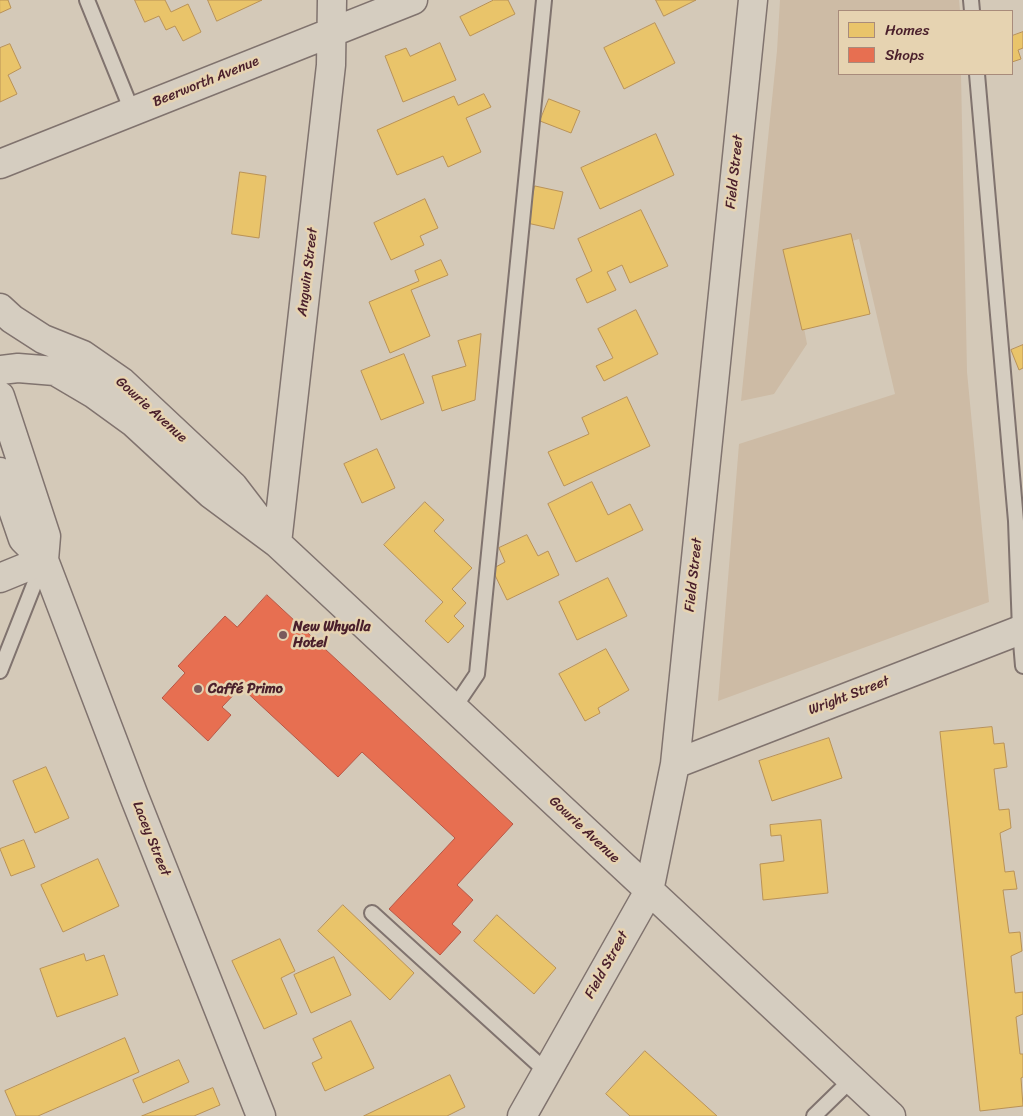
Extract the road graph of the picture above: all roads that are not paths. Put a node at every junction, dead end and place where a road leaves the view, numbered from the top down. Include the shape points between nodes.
1 (87, 0) edge
2 (332, 0) edge
3 (413, 0) edge
4 (544, 0) edge
5 (753, 0) edge
6 (332, 32) junction
7 (977, 75) edge
8 (132, 112) junction
9 (0, 164) edge
10 (0, 308) edge
11 (0, 370) edge
12 (0, 396) edge
13 (0, 472) edge
14 (277, 543) junction
15 (44, 560) junction
16 (0, 578) edge
17 (1021, 629) edge
18 (1023, 666) edge
19 (0, 671) edge
20 (454, 708) junction
21 (675, 764) junction
22 (649, 891) junction
23 (372, 913) dead end
24 (547, 1072) junction
25 (852, 1079) junction
26 (261, 1116) edge
27 (522, 1116) edge
28 (814, 1116) edge
29 (891, 1116) edge

1 - 8 lane
2 - 6 street, Angwin Street
3 - 6 street, Beerworth Avenue
4 - 20 lane via 477,674
5 - 21 street, Field Street
6 - 8 street, Beerworth Avenue
6 - 14 street, Angwin Street via 331,65
7 - 17 lane via 1016,521
8 - 9 street, Beerworth Avenue
10 - 14 street, Gowrie Avenue via 43,339 83,355 122,382 233,486
11 - 14 street, Gowrie Avenue via 55,371 94,394 134,423 211,494
12 - 15 street, Lacey Street via 46,536
13 - 15 street, Lacey Street via 24,540
14 - 20 street, Gowrie Avenue
15 - 16 street
15 - 19 lane
15 - 26 street, Lacey Street
17 - 18 lane
17 - 21 street, Wright Street
20 - 22 street, Gowrie Avenue
21 - 22 street, Field Street
22 - 24 street, Field Street
22 - 25 street, Gowrie Avenue
23 - 24 lane
24 - 27 street, Field Street
25 - 28 lane
25 - 29 street, Gowrie Avenue

